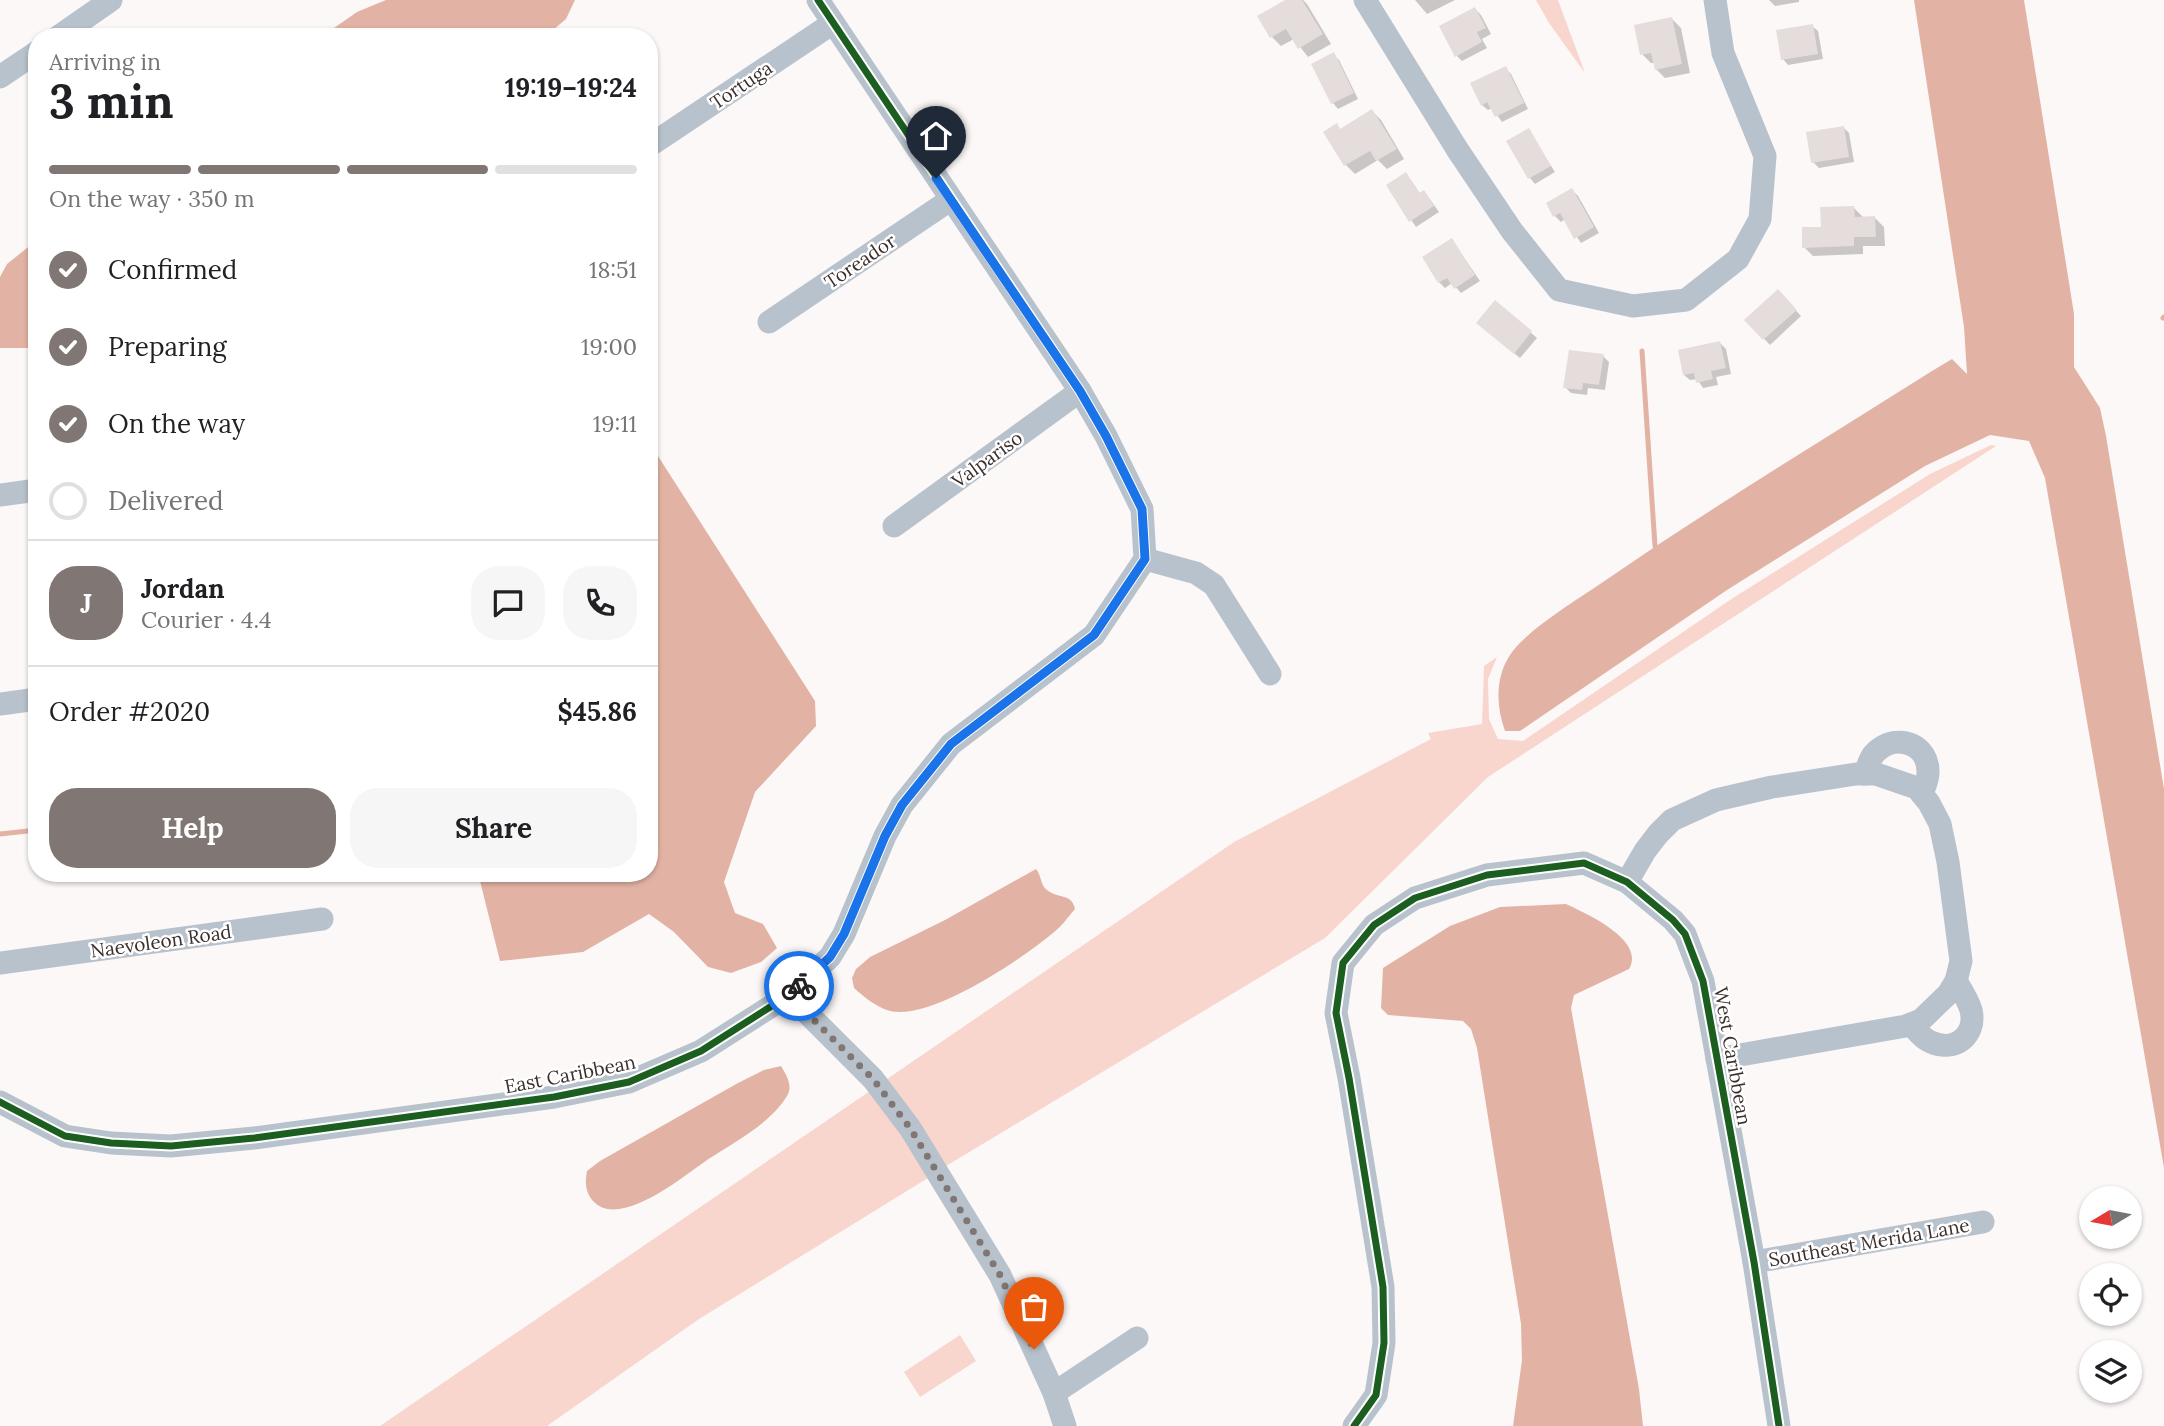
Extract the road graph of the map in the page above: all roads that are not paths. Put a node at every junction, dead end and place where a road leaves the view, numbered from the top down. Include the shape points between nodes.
1 (818, 0) edge
2 (1366, 0) edge
3 (1715, 0) edge
4 (97, 4) edge
5 (833, 23) junction
6 (69, 28) edge
7 (28, 58) edge
8 (0, 77) edge
9 (658, 140) edge
10 (950, 200) junction
11 (769, 322) dead end
12 (1080, 391) junction
13 (28, 491) edge
14 (0, 495) edge
15 (894, 526) dead end
16 (1145, 559) junction
17 (1270, 674) dead end
18 (28, 700) edge
19 (0, 704) edge
20 (1865, 774) junction
21 (1922, 794) junction
22 (1627, 882) junction
23 (322, 919) dead end
24 (0, 963) edge
25 (1956, 981) junction
26 (789, 995) junction
27 (1911, 1024) junction
28 (1717, 1059) junction
29 (1, 1104) edge
30 (1983, 1223) dead end
31 (1754, 1262) junction
32 (1138, 1339) dead end
33 (1054, 1393) junction
34 (1065, 1426) edge
35 (1354, 1426) edge
36 (1779, 1426) edge

1 - 5 street
2 - 3 street via 1457,149 1559,290 1633,306 1686,300 1738,258 1760,219 1765,156 1723,52
4 - 6 street
5 - 9 street, Tortuga
5 - 10 street
7 - 8 street
10 - 11 street, Toreador
10 - 12 street
12 - 15 street, Valpariso
12 - 16 street via 1142,509
13 - 14 street
16 - 17 street via 1196,573 1214,585
16 - 26 street, East Caribbean via 1094,635 951,744 902,805 830,957
18 - 19 street
20 - 21 street via 1896,780
20 - 21 street via 1879,748 1910,743 1926,760 1928,774
20 - 22 street via 1772,788 1700,806 1658,834
21 - 25 street via 1940,824 1948,862 1961,961
22 - 28 street, West Caribbean via 1685,934 1703,981
22 - 35 street, West Caribbean via 1584,863 1487,874 1415,898 1374,925 1343,963 1336,1013 1383,1287 1384,1343 1376,1395
23 - 24 street, Naevoleon Road
25 - 27 street via 1934,1009
25 - 27 street via 1971,1011 1972,1024 1963,1041 1940,1046
26 - 29 street, East Caribbean via 701,1051 629,1082 540,1099 171,1146 65,1136
26 - 33 street via 873,1079 910,1128 1000,1275
27 - 28 street
28 - 31 street, West Caribbean
30 - 31 street, Southeast Merida Lane
31 - 36 street, West Caribbean
32 - 33 street
33 - 34 street

